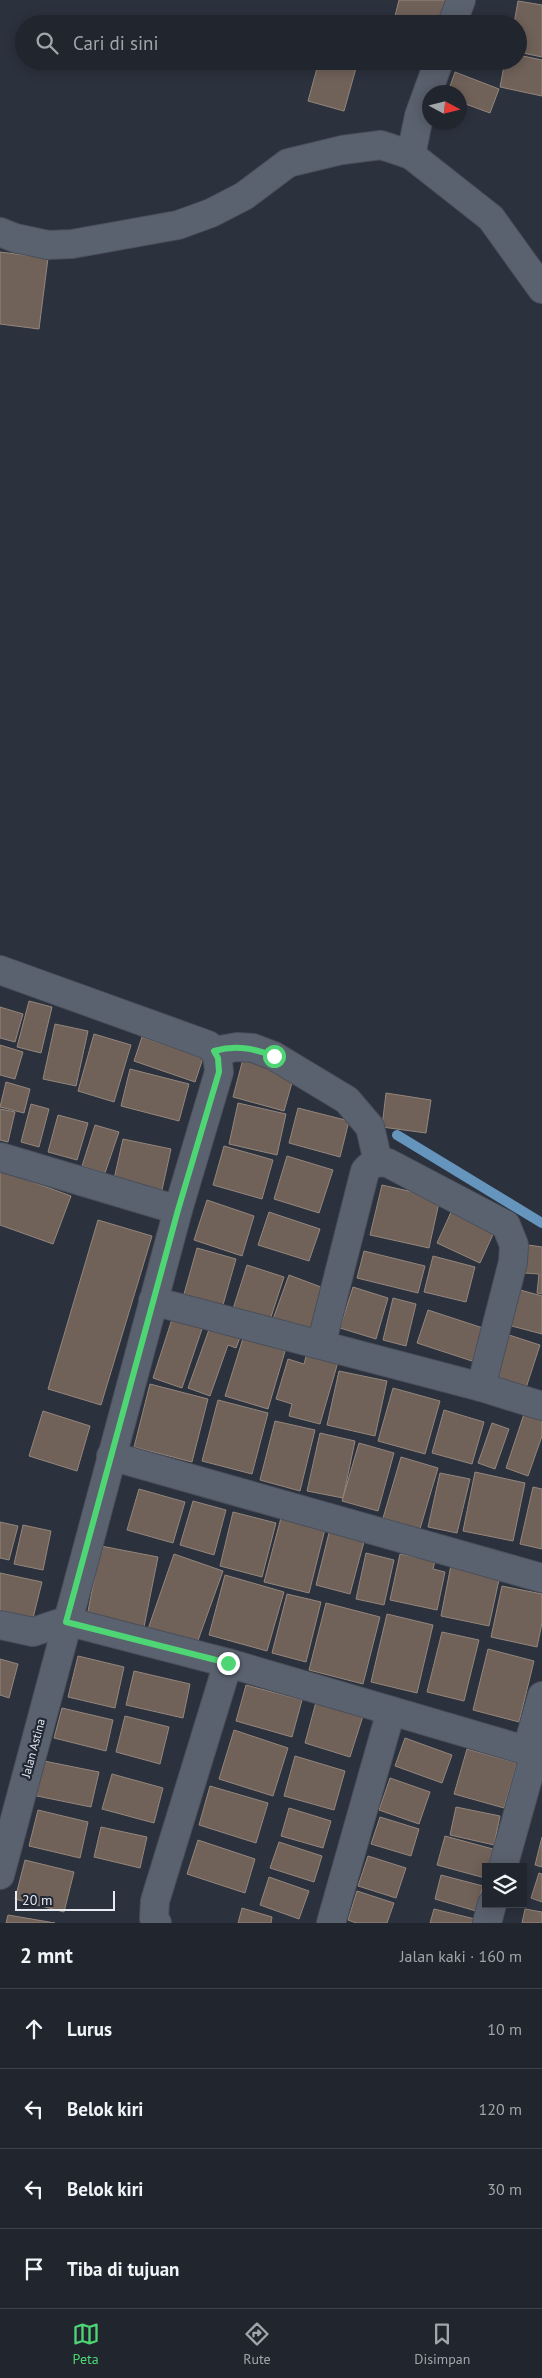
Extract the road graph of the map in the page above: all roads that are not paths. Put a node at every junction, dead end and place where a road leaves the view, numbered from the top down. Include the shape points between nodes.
1 (461, 0) edge
2 (455, 15) edge
3 (436, 70) edge
4 (411, 155) junction
5 (0, 232) edge
6 (542, 290) edge
7 (0, 970) edge
8 (214, 1051) junction
9 (0, 1156) edge
10 (378, 1162) junction
11 (178, 1210) junction
12 (153, 1301) junction
13 (321, 1345) junction
14 (481, 1387) junction
15 (542, 1406) edge
16 (111, 1456) junction
17 (542, 1578) edge
18 (66, 1622) junction
19 (0, 1625) edge
20 (228, 1663) junction
21 (542, 1696) edge
22 (391, 1711) junction
23 (535, 1753) edge
24 (504, 1863) edge
25 (0, 1874) edge
26 (491, 1908) edge
27 (157, 1923) edge
28 (331, 1923) edge
29 (487, 1923) edge

1 - 2 street
3 - 4 street via 419,116
4 - 5 street via 381,145 304,158 288,163 244,196 178,225 72,244 48,245
4 - 6 street via 491,218
7 - 8 street via 208,1046
8 - 10 street via 253,1048 274,1056 348,1100 370,1127
8 - 11 street, Jalan Astina via 219,1072
9 - 11 street
10 - 13 street via 365,1171
10 - 14 street via 398,1166 506,1225 514,1245 513,1262
11 - 12 street, Jalan Astina
12 - 13 street
12 - 16 street, Jalan Astina
13 - 14 street
14 - 15 street
16 - 17 street
16 - 18 street, Jalan Astina
18 - 19 street via 33,1632
18 - 20 street
18 - 25 street, Jalan Astina
20 - 22 street
20 - 27 street via 155,1901 154,1918
21 - 23 street
22 - 23 street
22 - 28 street
23 - 24 street
26 - 29 street

